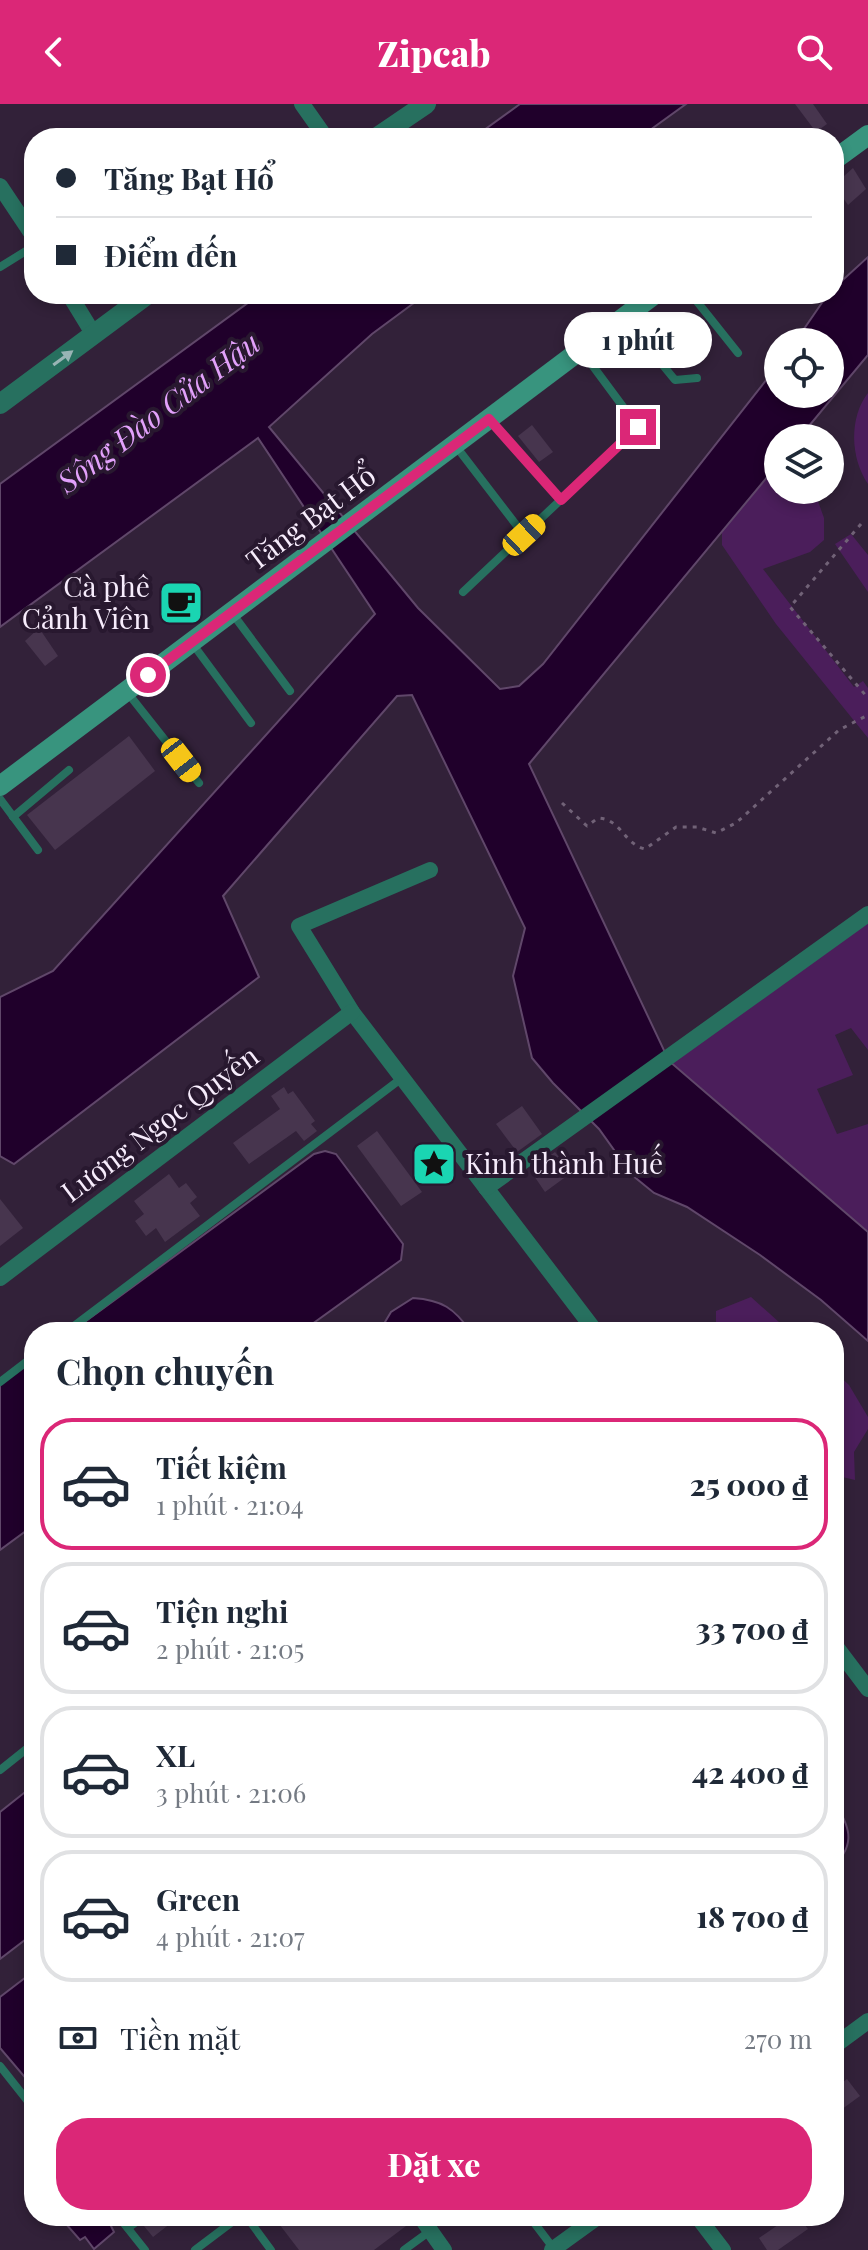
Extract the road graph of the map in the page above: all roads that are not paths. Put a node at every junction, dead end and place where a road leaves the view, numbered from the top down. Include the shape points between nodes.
1 (302, 104) edge
2 (426, 104) edge
3 (319, 128) edge
4 (391, 128) edge
5 (868, 135) edge
6 (844, 153) edge
7 (0, 186) edge
8 (24, 207) edge
9 (24, 252) edge
10 (0, 267) edge
11 (75, 304) edge
12 (129, 304) edge
13 (641, 304) edge
14 (699, 304) edge
15 (623, 317) junction
16 (94, 335) junction
17 (581, 350) junction
18 (738, 353) dead end
19 (697, 378) dead end
20 (0, 404) edge
21 (489, 419) junction
22 (455, 444) junction
23 (561, 500) junction
24 (524, 535) junction
25 (463, 592) dead end
26 (232, 612) junction
27 (192, 642) junction
28 (127, 691) junction
29 (290, 691) dead end
30 (251, 723) dead end
31 (69, 770) dead end
32 (199, 783) dead end
33 (0, 786) edge
34 (0, 799) edge
35 (13, 817) junction
36 (38, 850) dead end
37 (430, 870) dead end
38 (868, 914) edge
39 (352, 1012) junction
40 (402, 1078) junction
41 (486, 1188) junction
42 (0, 1278) edge
43 (79, 1322) edge
44 (588, 1322) edge
45 (24, 1364) edge
46 (0, 1382) edge
47 (844, 1657) edge
48 (868, 1689) edge
49 (24, 1751) edge
50 (0, 1770) edge
51 (868, 2021) edge
52 (844, 2039) edge
53 (0, 2066) edge
54 (24, 2096) edge
55 (131, 2226) edge
56 (229, 2226) edge
57 (251, 2226) edge
58 (427, 2226) edge
59 (536, 2226) edge
60 (585, 2226) edge
61 (705, 2226) edge
62 (128, 2228) joint
63 (430, 2231) junction
64 (553, 2249) edge
65 (145, 2250) edge
66 (195, 2250) edge
67 (271, 2250) edge
68 (404, 2250) edge
69 (444, 2250) edge
70 (723, 2250) edge

1 - 3 street
2 - 4 street
5 - 6 main road
7 - 8 street
9 - 10 lane
11 - 16 street
12 - 16 street
13 - 15 main road, Tăng Bạt Hổ
14 - 18 lane
15 - 17 main road, Tăng Bạt Hổ
15 - 19 lane via 675,380
20 -> 16 street
17 - 21 main road, Tăng Bạt Hổ
17 - 23 lane via 638,427
21 - 22 main road, Tăng Bạt Hổ
21 - 23 lane
22 - 24 lane
22 - 26 main road, Tăng Bạt Hổ
23 - 24 lane
24 - 25 lane
26 - 27 main road, Tăng Bạt Hổ
26 - 29 lane
27 - 28 main road, Tăng Bạt Hổ
27 - 30 lane
28 - 32 lane
28 - 33 main road, Tăng Bạt Hổ
31 - 35 lane
34 - 35 lane
35 - 36 lane
37 - 39 street via 299,926
38 - 41 street
39 - 40 street
39 - 42 street, Lương Ngọc Quyến
40 - 41 street
40 - 43 lane
41 - 44 street
45 - 46 lane
47 - 48 street
49 - 50 lane
51 - 52 street
53 - 54 lane
55 - 62 lane
56 - 66 lane
57 - 67 lane
58 - 63 street
59 - 64 lane
60 - 64 street
61 - 70 street
62 - 65 lane
63 - 68 lane
63 - 69 street

